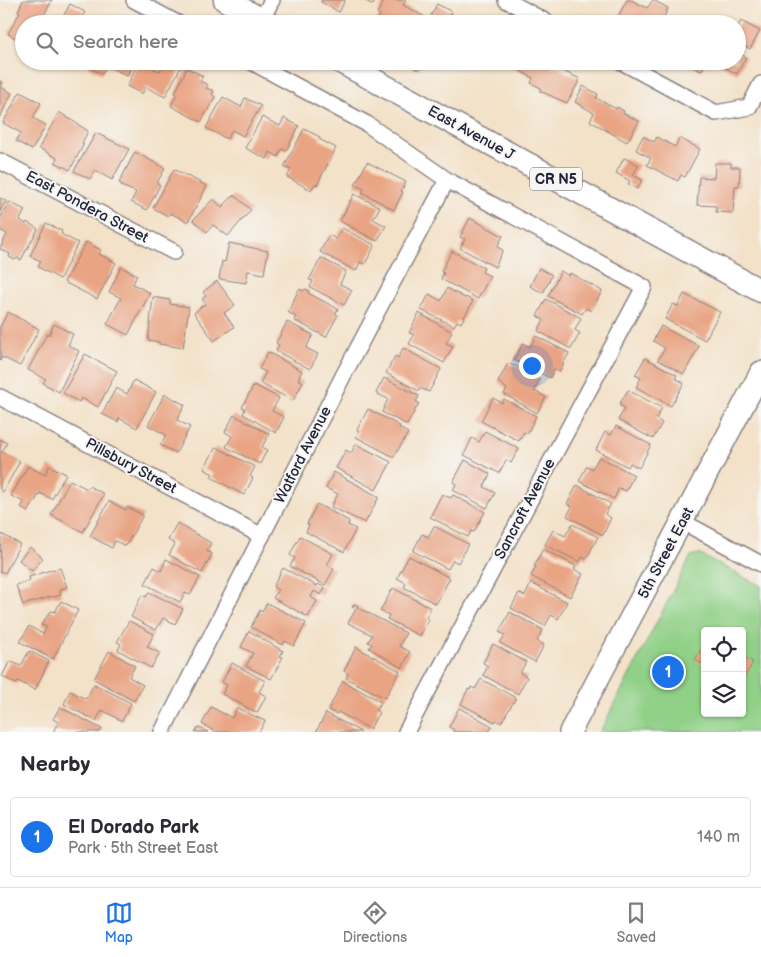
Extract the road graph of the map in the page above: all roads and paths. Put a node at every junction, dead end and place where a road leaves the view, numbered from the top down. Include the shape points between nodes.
1 (134, 0) edge
2 (225, 0) edge
3 (506, 0) edge
4 (162, 15) edge
5 (260, 15) edge
6 (534, 15) edge
7 (267, 70) edge
8 (356, 70) edge
9 (637, 70) edge
10 (761, 84) edge
11 (0, 161) edge
12 (447, 180) junction
13 (174, 252) dead end
14 (761, 291) edge
15 (761, 372) edge
16 (0, 397) edge
17 (683, 522) junction
18 (262, 536) junction
19 (761, 564) edge
20 (162, 732) edge
21 (406, 732) edge
22 (570, 732) edge

1 - 4 street
2 - 5 main road
3 - 6 street
7 - 12 street via 367,124
8 - 14 main road, East Avenue J / CR N5
9 - 10 street via 716,113 749,107
11 - 13 street, East Pondera Street
12 - 18 street, Watford Avenue
12 - 21 street, Sancroft Avenue via 644,286
15 - 17 street, 5th Street East
16 - 18 street, Pillsbury Street
17 - 19 street
17 - 22 street, 5th Street East
18 - 20 street, Watford Avenue

